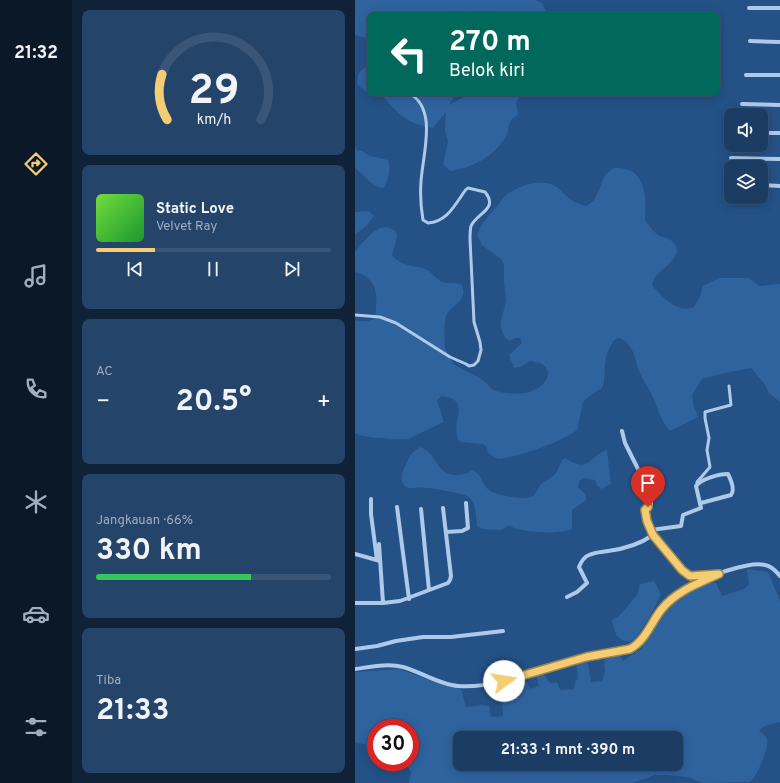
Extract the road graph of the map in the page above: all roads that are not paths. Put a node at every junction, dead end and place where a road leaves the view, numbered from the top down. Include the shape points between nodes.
1 (749, 8) dead end
2 (780, 8) edge
3 (750, 41) dead end
4 (780, 42) edge
5 (746, 74) dead end
6 (780, 75) edge
7 (415, 96) edge
8 (742, 104) dead end
9 (780, 105) edge
10 (768, 133) edge
11 (780, 133) edge
12 (731, 158) dead end
13 (780, 159) edge
14 (768, 186) edge
15 (780, 186) edge
16 (355, 315) edge
17 (729, 386) dead end
18 (622, 431) dead end
19 (696, 486) junction
20 (371, 499) dead end
21 (466, 503) dead end
22 (701, 503) junction
23 (397, 507) dead end
24 (443, 508) dead end
25 (421, 509) dead end
26 (651, 530) junction
27 (446, 532) junction
28 (653, 535) junction
29 (379, 544) dead end
30 (355, 554) edge
31 (379, 560) junction
32 (719, 574) junction
33 (779, 574) edge
34 (429, 590) junction
35 (567, 597) dead end
36 (409, 599) junction
37 (355, 603) edge
38 (383, 603) junction
39 (503, 631) dead end
40 (355, 649) edge
41 (355, 669) edge

1 - 2 street
3 - 4 street
5 - 6 street
7 - 16 lane via 422,106 427,131 421,182 423,220 428,223 440,220 469,188 485,192 489,199 489,206 471,227 470,239 474,322 480,342 480,357 474,365 469,366 395,323 380,317
8 - 9 street
10 - 11 street
12 - 13 street
14 - 15 street
17 - 19 lane via 731,405 705,412 709,438 709,470
18 - 26 street via 651,501 651,505 645,510
19 - 22 street
19 - 22 street via 700,482 726,474 733,488 731,495
20 - 31 street
21 - 27 street via 468,528
22 - 26 street via 699,509 683,515 681,526
23 - 36 street
24 - 27 street
25 - 34 street
26 - 28 street
27 - 34 street via 450,580
28 - 32 street via 690,576
28 - 35 street via 637,544 587,556 579,567 587,583
29 - 31 street
30 - 31 street
31 - 38 street
32 - 33 street via 761,564
32 - 41 street via 695,584 668,602 641,640 625,651 586,657 491,684 468,686 448,684 402,667
34 - 36 street
36 - 38 street
37 - 38 street
39 - 40 street via 451,637 423,637

